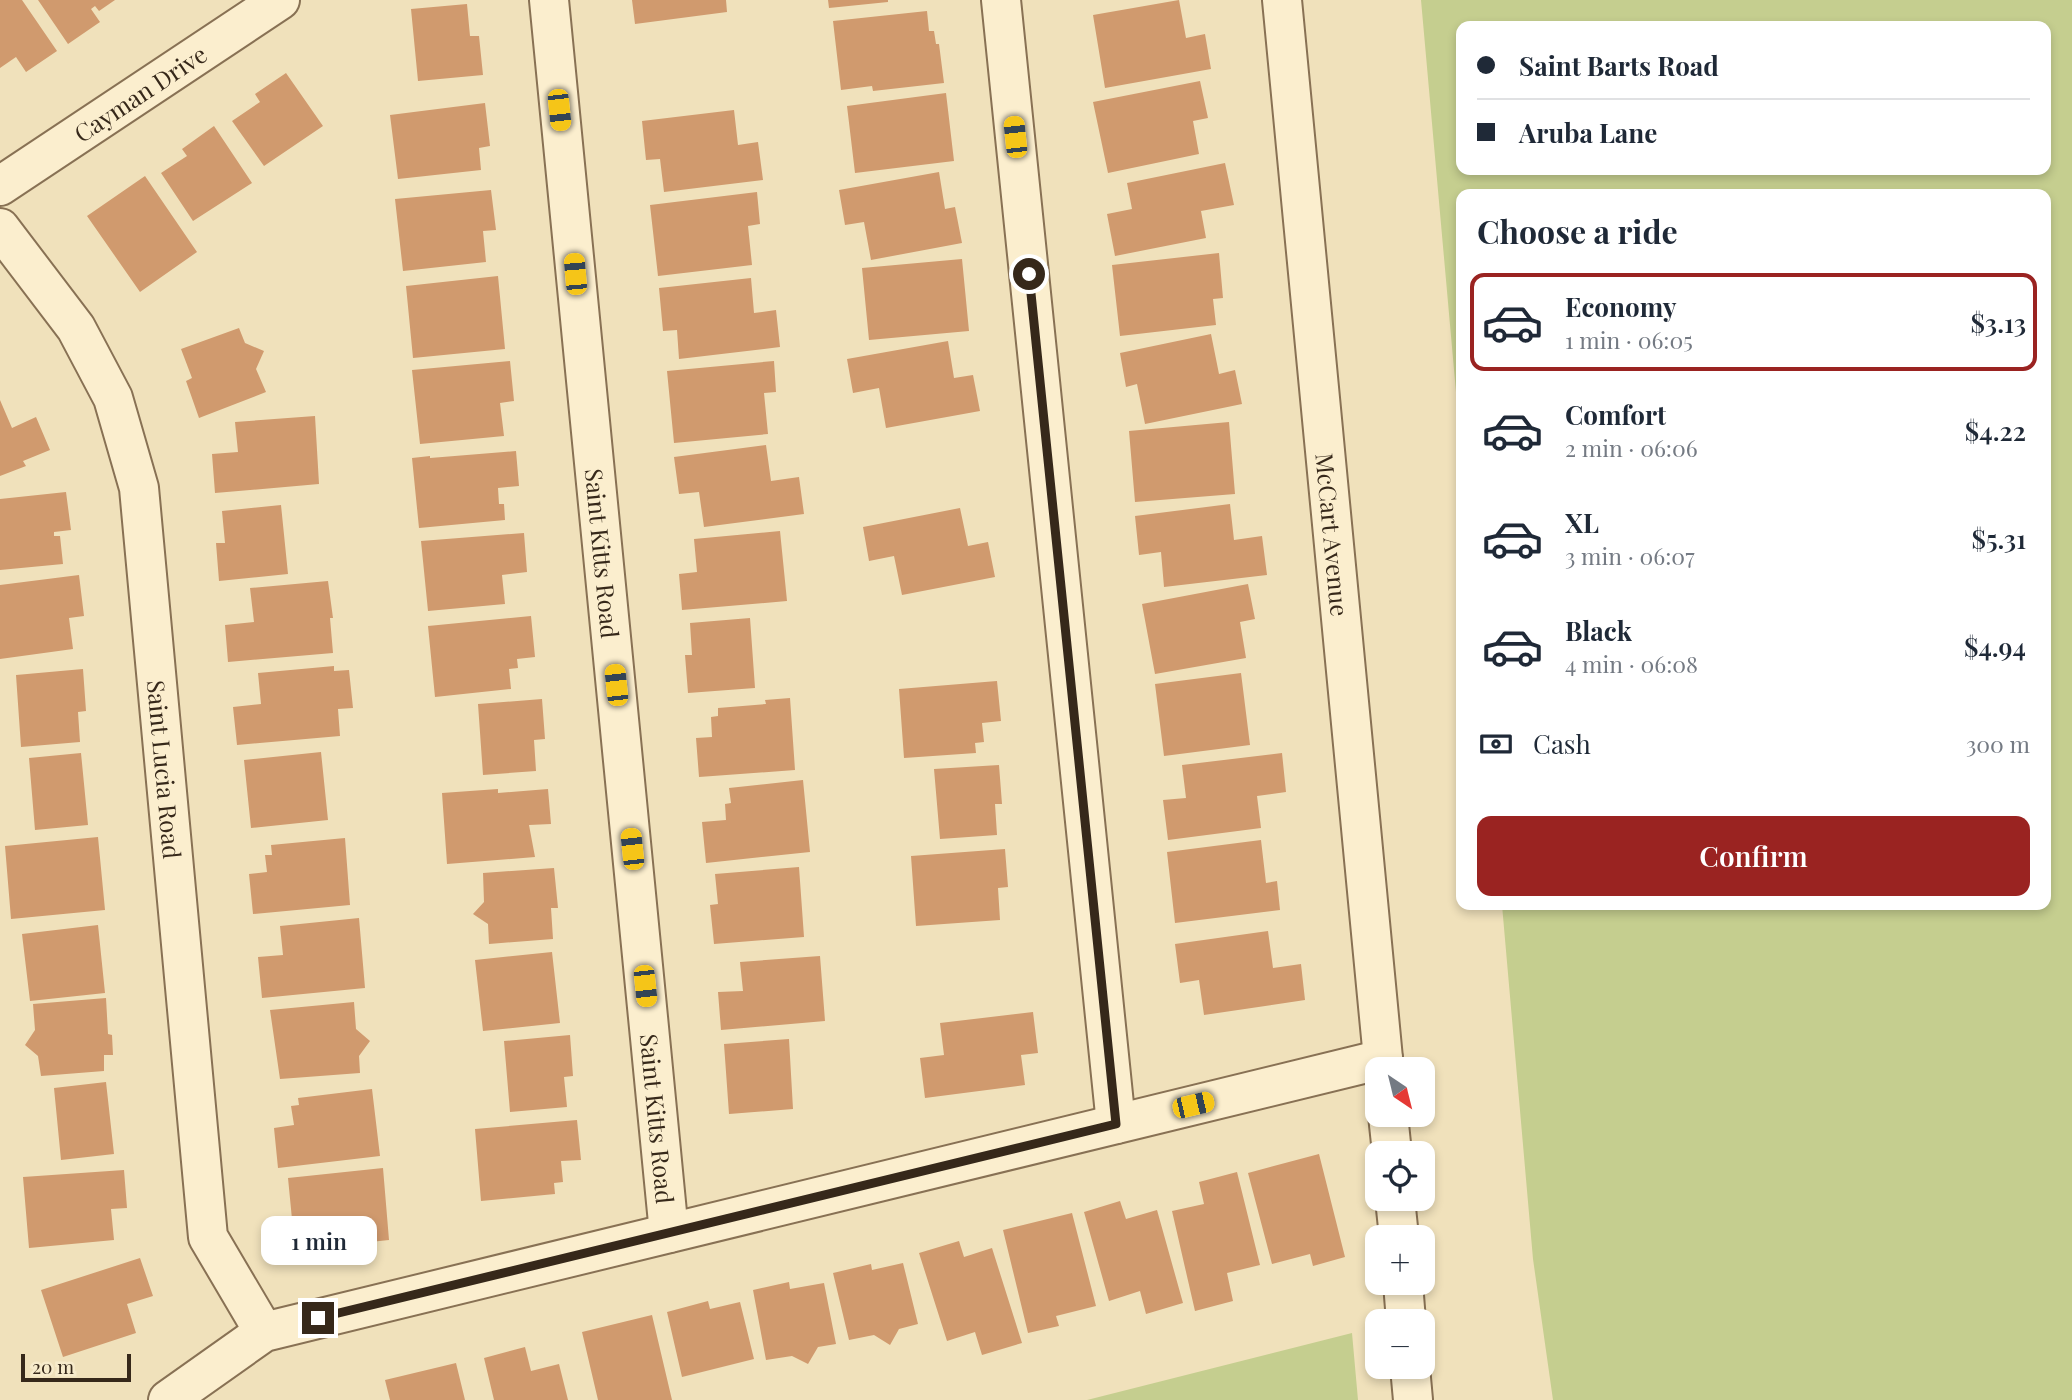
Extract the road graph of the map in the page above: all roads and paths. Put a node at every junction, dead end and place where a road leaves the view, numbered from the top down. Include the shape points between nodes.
1 (280, 0) edge
2 (549, 0) edge
3 (1001, 0) edge
4 (1282, 0) edge
5 (0, 186) edge
6 (0, 228) edge
7 (1383, 1057) edge
8 (1365, 1068) edge
9 (1116, 1124) junction
10 (669, 1233) junction
11 (264, 1332) junction
12 (1411, 1379) edge
13 (168, 1400) edge
14 (1413, 1400) edge

1 - 5 street, Cayman Drive
2 - 10 street, Saint Kitts Road
3 - 9 street
4 - 7 street, McCart Avenue
6 - 11 street, Saint Lucia Road via 76,328 113,398 139,488 208,1237
8 - 9 street
9 - 10 street
10 - 11 street
11 - 13 street
12 - 14 street

